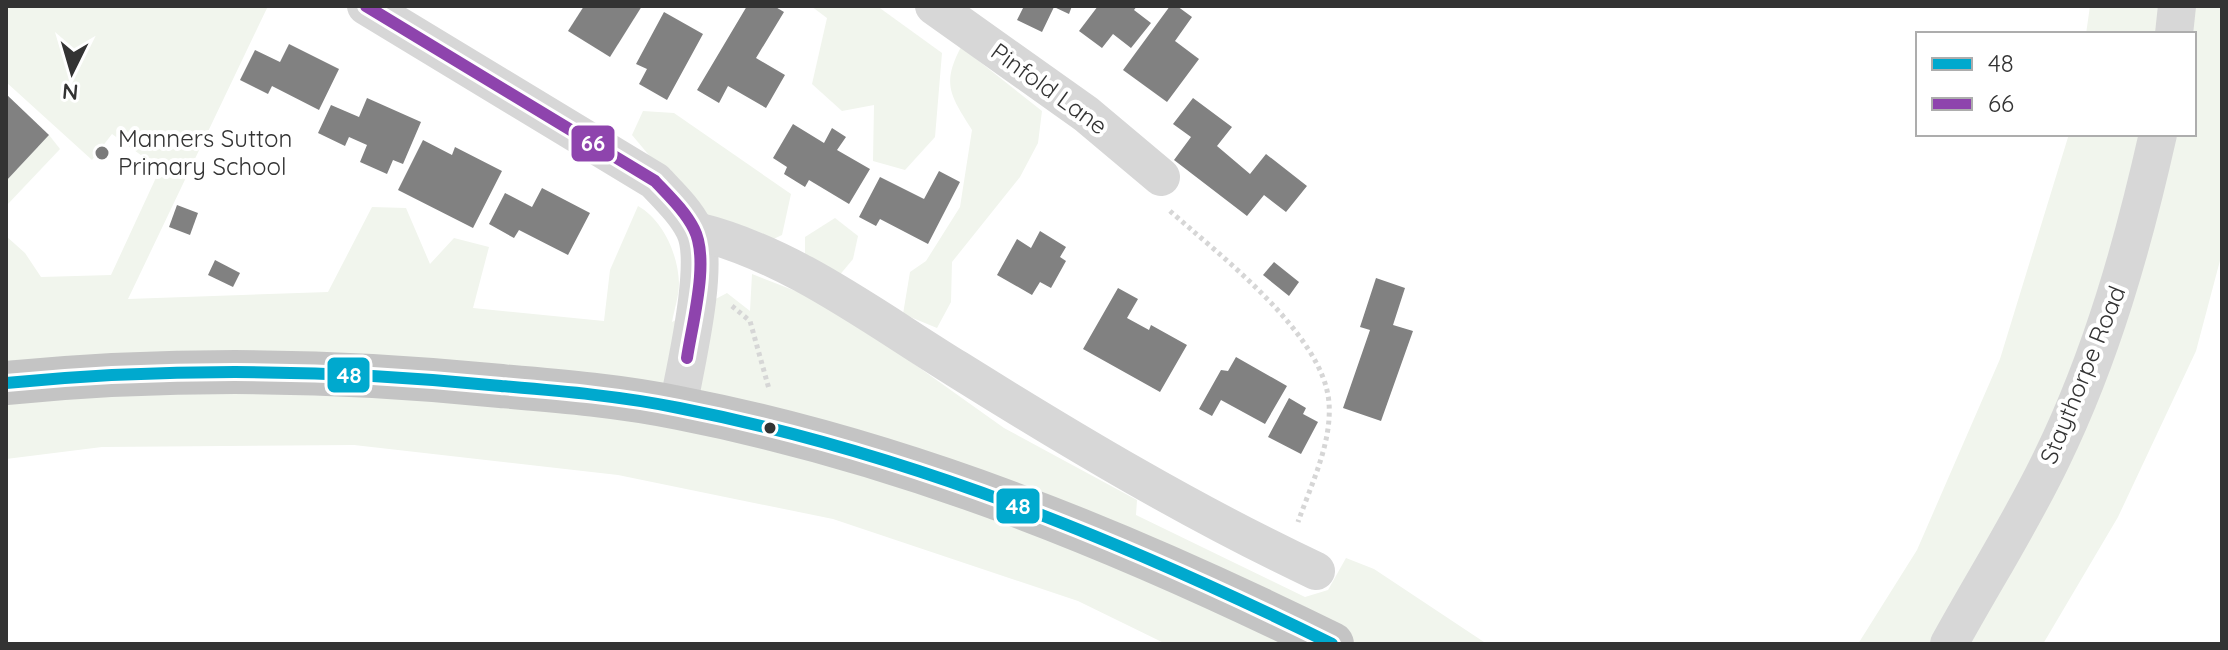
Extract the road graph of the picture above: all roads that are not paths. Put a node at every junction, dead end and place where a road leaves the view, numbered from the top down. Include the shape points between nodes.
1 (366, 6) edge
2 (934, 6) edge
3 (2177, 6) edge
4 (2174, 32) edge
5 (2157, 136) edge
6 (1161, 177) road end
7 (698, 245) junction
8 (6, 383) edge
9 (678, 407) junction
10 (1301, 564) road end
11 (1332, 644) edge
12 (1949, 644) edge

1 - 7 street via 655,181 679,207
2 - 6 street, Pinfold Lane via 1086,114
3 - 4 street
5 - 12 street, Staythorpe Road via 2120,283 2082,391 2052,459
7 - 9 street
7 - 10 street via 731,240 805,275 1212,522
8 - 9 highway via 190,371 311,373 429,378
9 - 11 highway via 887,461 1034,510

